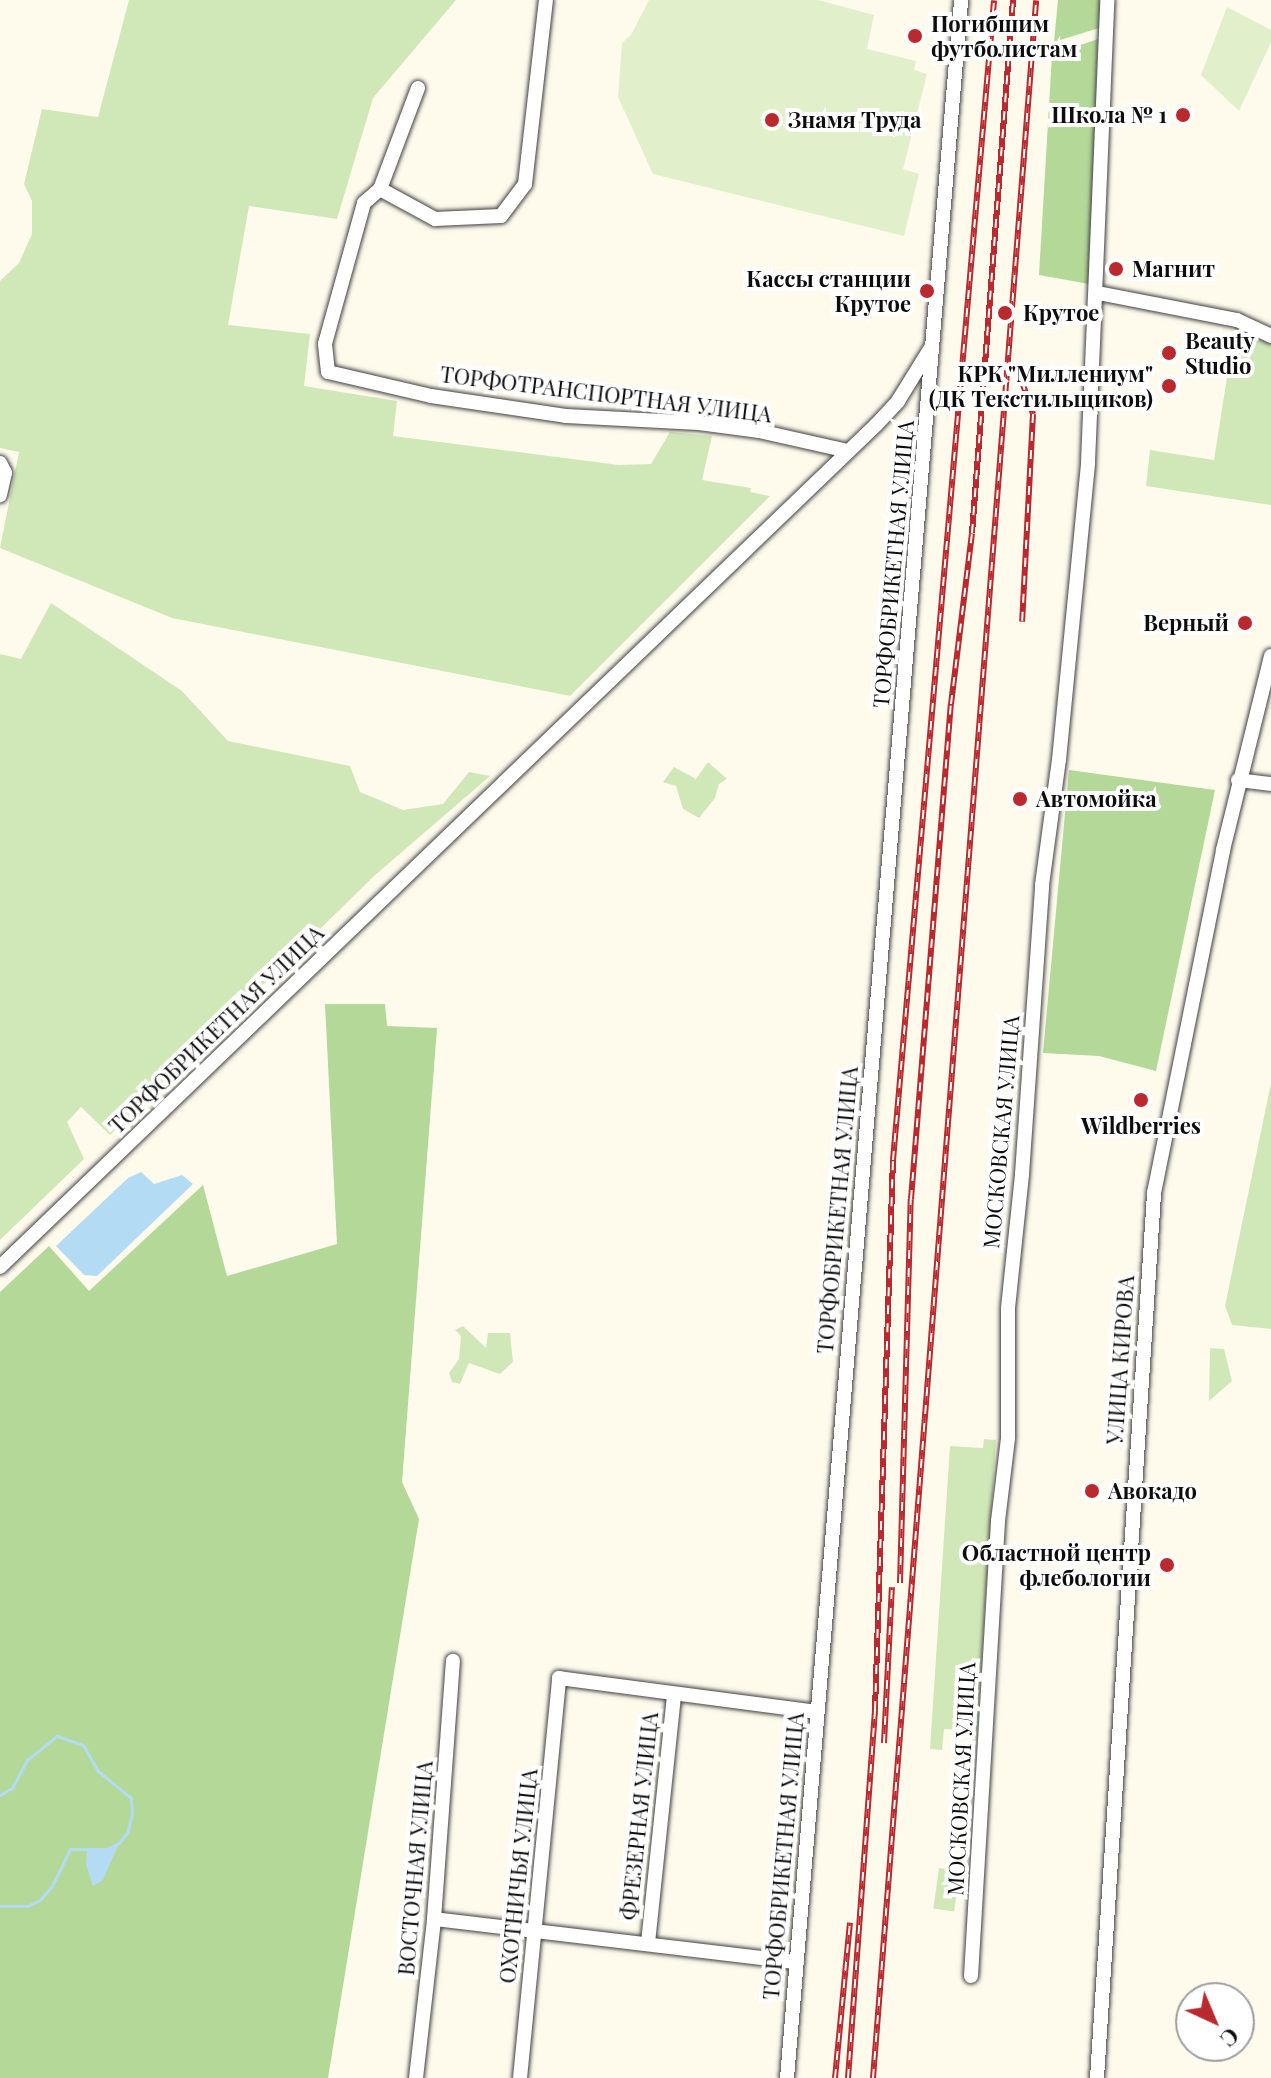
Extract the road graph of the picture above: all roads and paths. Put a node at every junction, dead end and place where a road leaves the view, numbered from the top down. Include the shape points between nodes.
1 (546, 0) edge
2 (961, 0) edge
3 (1107, 0) edge
4 (418, 88) dead end
5 (380, 189) junction
6 (1098, 293) junction
7 (1271, 336) edge
8 (932, 346) junction
9 (848, 451) junction
10 (0, 463) edge
11 (0, 495) edge
12 (1271, 656) edge
13 (1238, 780) junction
14 (1271, 784) edge
15 (0, 1267) edge
16 (453, 1661) dead end
17 (674, 1694) junction
18 (816, 1712) junction
19 (434, 1919) junction
20 (535, 1930) junction
21 (648, 1943) junction
22 (796, 1962) junction
23 (971, 1976) dead end
24 (416, 2078) edge
25 (520, 2078) edge
26 (787, 2078) edge
27 (1097, 2078) edge

1 - 5 street via 525,184 501,216 435,219
2 - 8 street, ТОРФОБРИКЕТНАЯ УЛИЦА
3 - 6 street, МОСКОВСКАЯ УЛИЦА
4 - 5 street, ТОРФОТРАНСПОРТНАЯ УЛИЦА
5 - 9 street, ТОРФОТРАНСПОРТНАЯ УЛИЦА via 364,203 325,344 328,372 431,396 566,416 699,423
6 - 7 street via 1237,320
6 - 23 street, МОСКОВСКАЯ УЛИЦА via 1088,462 1042,885 1008,1308 1008,1438 998,1521
8 - 9 street, ТОРФОБРИКЕТНАЯ УЛИЦА via 898,401
8 - 18 street, ТОРФОБРИКЕТНАЯ УЛИЦА
9 - 15 street, ТОРФОБРИКЕТНАЯ УЛИЦА
10 - 11 street via 5,473
12 - 13 street, УЛИЦА КИРОВА
13 - 14 street
13 - 27 street, УЛИЦА КИРОВА via 1154,1193
16 - 19 street, ВОСТОЧНАЯ УЛИЦА
17 - 18 street
17 - 20 street, ОХОТНИЧЬЯ УЛИЦА via 559,1678
17 - 21 street, ФРЕЗЕРНАЯ УЛИЦА
18 - 22 street, ТОРФОБРИКЕТНАЯ УЛИЦА
19 - 20 street
19 - 24 street, ВОСТОЧНАЯ УЛИЦА
20 - 21 street
20 - 25 street, ОХОТНИЧЬЯ УЛИЦА
21 - 22 street
22 - 26 street, ТОРФОБРИКЕТНАЯ УЛИЦА

